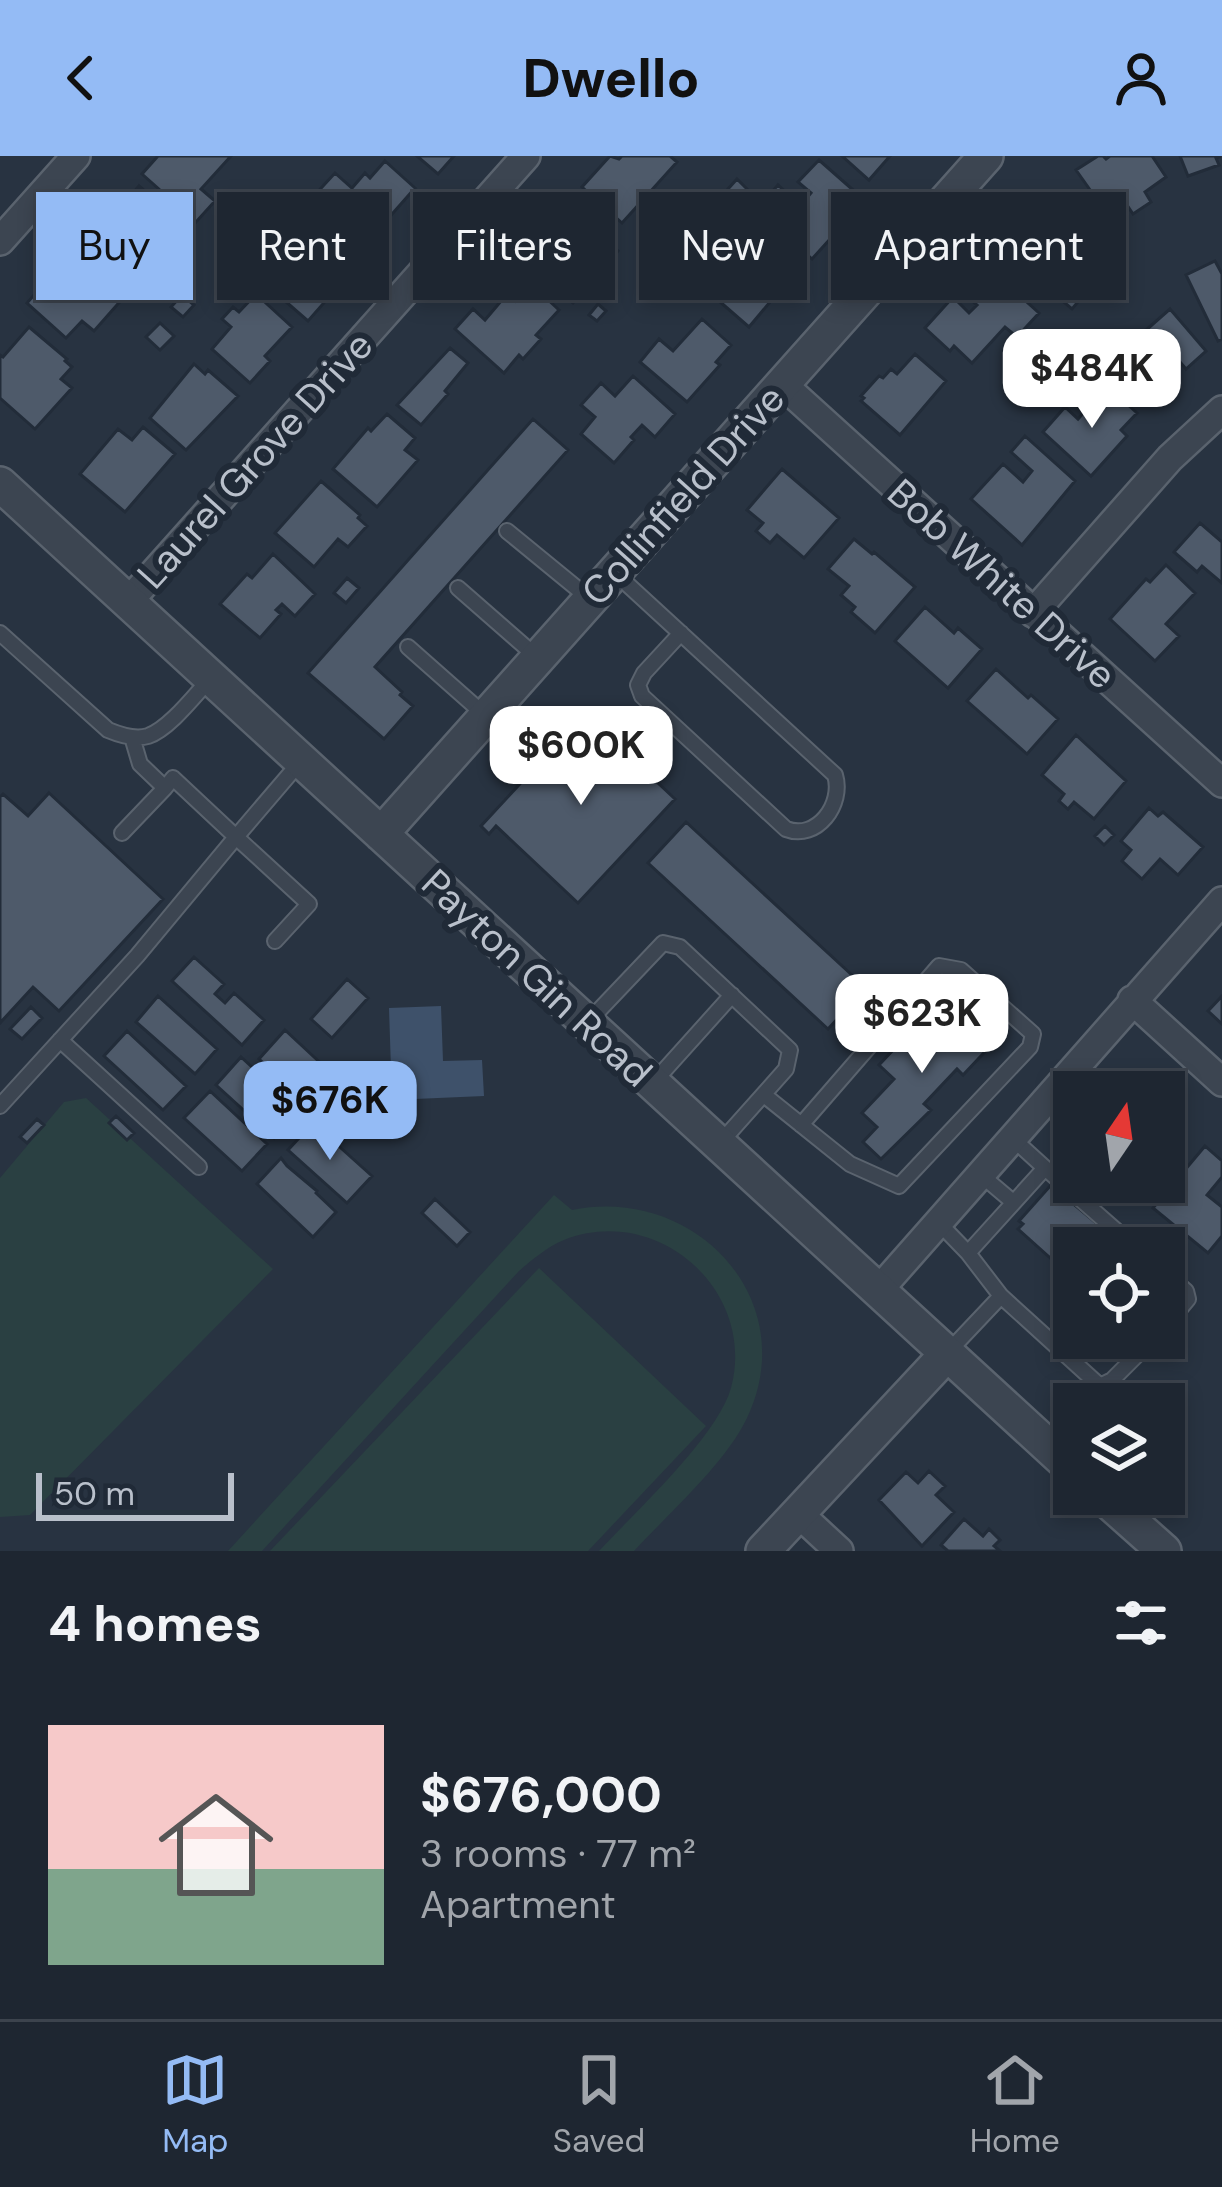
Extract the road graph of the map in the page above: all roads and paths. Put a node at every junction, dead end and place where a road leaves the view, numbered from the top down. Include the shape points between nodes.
1 (76, 156) edge
2 (526, 156) edge
3 (986, 156) edge
4 (0, 241) edge
5 (782, 384) junction
6 (1222, 410) edge
7 (0, 484) edge
8 (507, 531) dead end
9 (614, 572) junction
10 (458, 588) dead end
11 (590, 599) junction
12 (128, 602) junction
13 (1033, 613) junction
14 (0, 633) edge
15 (681, 633) junction
16 (408, 647) dead end
17 (538, 658) junction
18 (211, 678) junction
19 (486, 716) junction
20 (132, 737) junction
21 (301, 761) junction
22 (1222, 783) edge
23 (164, 788) junction
24 (122, 833) dead end
25 (381, 834) junction
26 (236, 837) junction
27 (1222, 901) edge
28 (275, 941) dead end
29 (732, 995) junction
30 (1132, 1000) junction
31 (586, 1024) junction
32 (59, 1040) junction
33 (1222, 1082) edge
34 (652, 1084) junction
35 (764, 1095) junction
36 (0, 1106) edge
37 (801, 1125) junction
38 (1012, 1138) junction
39 (718, 1145) junction
40 (199, 1167) dead end
41 (1045, 1168) junction
42 (980, 1174) junction
43 (1013, 1202) junction
44 (938, 1222) junction
45 (1112, 1227) edge
46 (968, 1253) junction
47 (877, 1292) junction
48 (1000, 1296) junction
49 (946, 1355) junction
50 (1133, 1359) edge
51 (1097, 1383) edge
52 (1106, 1383) edge
53 (1053, 1452) edge
54 (798, 1513) junction
55 (1124, 1515) edge
56 (763, 1551) edge
57 (839, 1551) edge
58 (1164, 1551) edge

1 - 4 street
2 - 12 street, Laurel Grove Drive
3 - 5 street, Collinfield Drive
5 - 9 street, Collinfield Drive
5 - 13 street, Bob White Drive
6 - 13 street
7 - 12 street, Payton Gin Road
8 - 11 lane
9 - 11 street, Collinfield Drive
9 - 15 lane
10 - 17 lane
11 - 17 street, Collinfield Drive
12 - 18 street, Payton Gin Road
13 - 22 street, Bob White Drive
14 - 20 lane via 108,730
15 - 15 lane via 835,776 836,804 812,829 786,829 642,696 644,673
16 - 19 lane
17 - 19 street, Collinfield Drive
18 - 20 lane via 166,724
18 - 21 street, Payton Gin Road
19 - 25 street, Collinfield Drive
20 - 23 lane via 140,764
21 - 25 street, Payton Gin Road
21 - 26 lane
23 - 24 lane
23 - 26 lane via 172,778
25 - 31 street, Payton Gin Road
26 - 28 lane via 309,904
26 - 32 lane
27 - 30 street
29 - 31 lane via 680,947 663,943
29 - 34 lane
29 - 35 lane via 790,1051
30 - 33 street
30 - 38 street
31 - 34 street, Payton Gin Road
32 - 36 lane
32 - 40 lane
34 - 39 street, Payton Gin Road
35 - 37 lane
35 - 39 lane
37 - 37 lane via 850,1164 899,1186 1030,1047 1033,1034 961,970 939,966
38 - 41 lane
38 - 42 street
39 - 47 street, Payton Gin Road
41 - 43 lane
41 - 45 lane
42 - 43 lane
42 - 44 street
43 - 46 lane
44 - 46 lane
44 - 47 street
46 - 48 lane
47 - 49 street, Payton Gin Road
48 - 49 lane
48 - 51 lane
49 - 53 street, Payton Gin Road
49 - 54 street
50 - 52 lane
54 - 56 street
54 - 57 street
55 - 58 street

